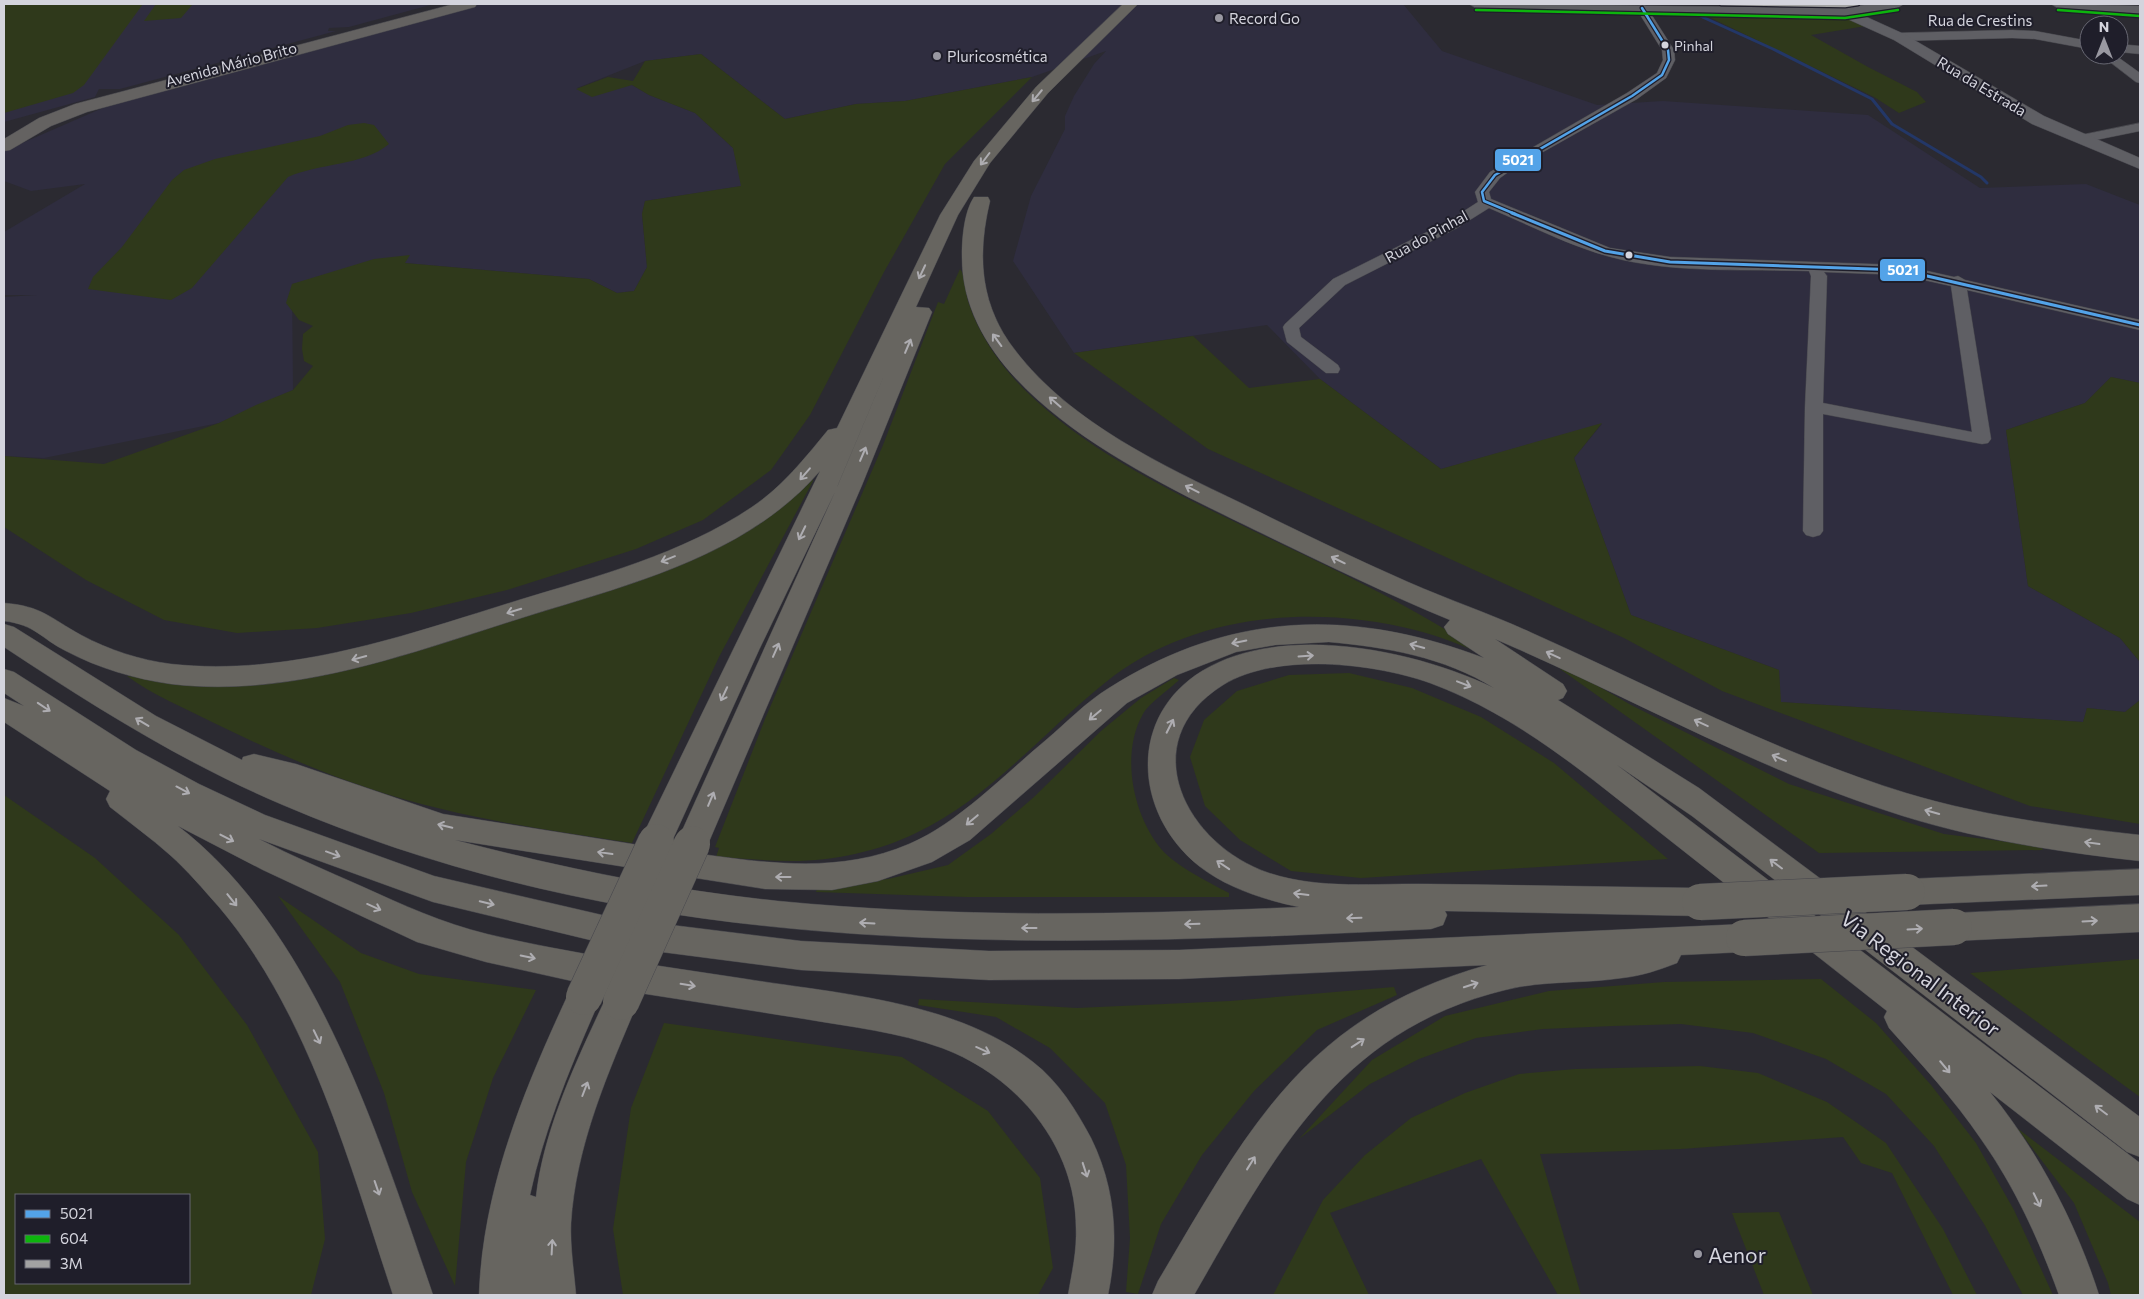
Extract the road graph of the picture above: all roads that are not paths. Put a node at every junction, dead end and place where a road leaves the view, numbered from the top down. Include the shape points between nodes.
1 (455, 4) edge
2 (470, 4) edge
3 (1131, 4) edge
4 (1146, 4) edge
5 (1476, 4) edge
6 (1826, 4) edge
7 (1897, 4) edge
8 (2058, 4) edge
9 (1534, 5) edge
10 (1633, 6) edge
11 (2140, 10) edge
12 (1845, 12) junction
13 (1899, 36) junction
14 (2079, 44) edge
15 (2121, 65) edge
16 (2140, 79) edge
17 (5, 127) edge
18 (2140, 128) edge
19 (26, 134) junction
20 (2081, 139) junction
21 (4, 146) edge
22 (1007, 159) dead end
23 (2140, 164) edge
24 (1487, 204) junction
25 (1813, 266) junction
26 (1958, 281) junction
27 (2140, 325) edge
28 (1332, 369) dead end
29 (1814, 408) junction
30 (857, 409) junction
31 (1812, 531) dead end
32 (1382, 581) junction
33 (4, 612) edge
34 (4, 634) edge
35 (4, 680) edge
36 (4, 708) edge
37 (4, 721) edge
38 (184, 746) junction
39 (1702, 807) junction
40 (2140, 848) edge
41 (2140, 882) edge
42 (1700, 902) junction
43 (2140, 918) edge
44 (1732, 938) junction
45 (1854, 966) junction
46 (540, 1098) junction
47 (2140, 1139) edge
48 (2140, 1186) edge
49 (1226, 1205) junction
50 (413, 1295) edge
51 (499, 1295) edge
52 (521, 1295) edge
53 (556, 1295) edge
54 (1088, 1295) edge
55 (1172, 1295) edge
56 (1191, 1295) edge
57 (2079, 1295) edge

1 - 17 main road, Avenida Mário Brito
2 - 19 main road, Avenida Mário Brito via 81,108 45,122
3 -> 30 highway via 1042,90 1004,134 965,188 942,228
4 - 22 highway via 1062,87
5 - 9 main road
6 - 12 main road, Rua da Estrada
7 - 12 main road
8 - 11 main road
9 - 10 main road
10 - 12 main road
10 - 24 street, Rua do Pinhal via 1668,50 1669,60 1662,75 1632,96 1495,175 1482,192
12 - 13 main road, Rua da Estrada
13 - 14 street, Rua de Crestins via 2035,35
13 - 20 main road, Rua da Estrada via 2038,120
15 - 16 street
17 - 19 main road via 24,129
18 - 20 street
19 - 21 main road, Avenida Mário Brito
20 - 23 main road, Rua da Estrada
24 - 25 street via 1625,256 1670,262
24 - 28 street, Rua do Pinhal via 1339,282 1291,327 1293,339
25 - 26 street via 1901,270
25 - 29 street via 1819,276
26 - 27 street
26 - 29 street via 1982,440
29 - 31 street
30 -> 33 highway via 815,462 783,495 702,545 583,589 353,660 257,675 210,677 172,674 142,669 99,655 28,615
30 -> 46 highway, bridge via 824,489 745,650
32 - 39 highway via 1525,670
40 -> 32 highway via 1994,827 1854,788 1745,744 1515,637
53 -> 32 highway, bridge via 552,1256 555,1204 565,1149 587,1085 850,485 934,284 985,194 971,241 970,260 978,304 992,333 1033,383 1079,422 1144,464
38 -> 34 highway
35 -> 44 highway via 104,746 158,777 217,807 314,848 420,884 496,905 553,919 713,947 897,963 1053,966 1289,960
36 -> 54 highway via 116,780 274,861 429,932 486,948 584,968 889,1017 938,1030 993,1054 1033,1084 1058,1114 1086,1170 1096,1223 1093,1279
37 -> 50 highway via 147,817 177,842 224,890 264,941 299,999 331,1066
39 -> 38 highway via 1581,726 1485,669 1409,644 1370,636 1329,633 1275,636 1234,643 1168,668 1117,696 959,831 921,854 878,868 832,877 765,876 443,826 296,776
42 -> 38 highway via 1077,928 929,926 773,914 590,886 442,849 296,798
47 -> 39 highway, Via Regional Interior
41 -> 42 highway, bridge
42 -> 45 highway via 1334,898 1288,892 1228,869 1204,852 1183,829 1163,784 1160,761 1165,735 1177,711 1196,690 1243,664 1277,658 1350,656 1436,673 1520,712 1564,741
44 -> 43 highway, bridge
49 -> 44 highway via 1278,1123 1309,1086 1350,1048 1386,1024 1464,987 1506,974 1622,964
45 - 48 highway
45 -> 57 highway via 1916,1033 1994,1126 2028,1181 2070,1267
46 - 51 highway via 514,1177
46 - 52 highway via 546,1131 526,1207
49 - 55 highway
49 - 56 highway

